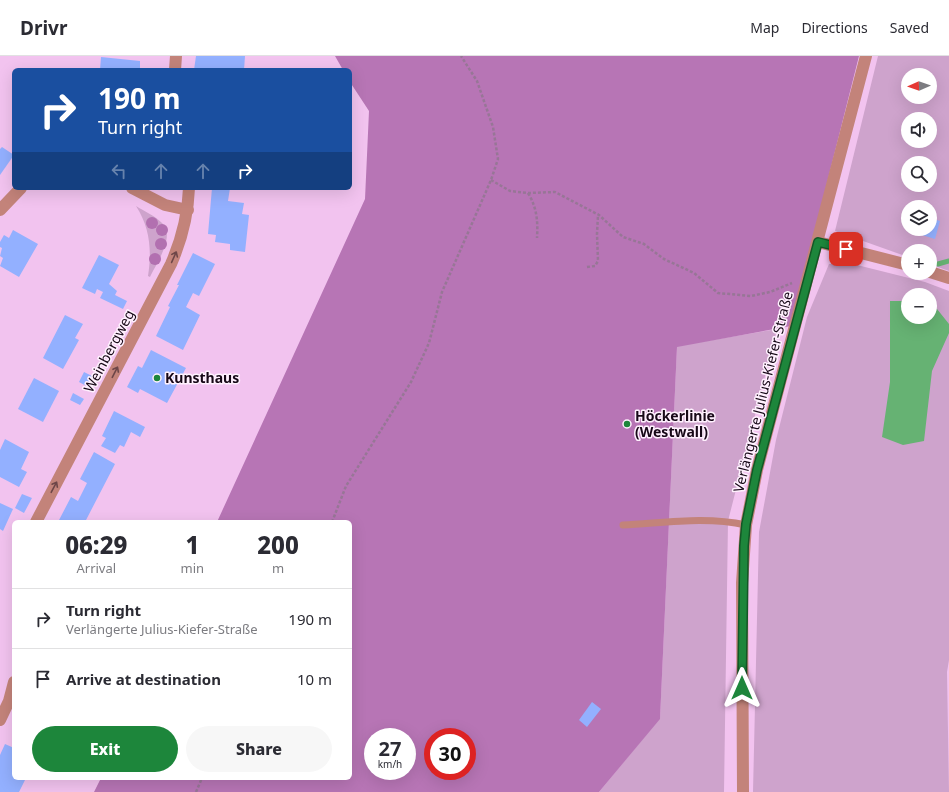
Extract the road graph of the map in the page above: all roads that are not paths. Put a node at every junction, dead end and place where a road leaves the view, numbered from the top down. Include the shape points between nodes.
1 (176, 56) edge
2 (866, 56) edge
3 (175, 68) edge
4 (19, 190) edge
5 (136, 190) edge
6 (189, 190) edge
7 (0, 210) edge
8 (188, 210) junction
9 (818, 242) junction
10 (901, 263) edge
11 (937, 274) edge
12 (949, 278) edge
13 (37, 520) edge
14 (746, 524) junction
15 (623, 525) dead end
16 (12, 690) edge
17 (0, 720) edge
18 (743, 792) edge

1 - 3 street
2 - 9 street, Verlängerte Julius-Kiefer-Straße
4 - 7 street
5 - 8 street via 165,205
6 - 8 street, Weinbergweg
13 -> 8 street, Weinbergweg via 164,278 178,249
9 - 10 street
9 - 14 street, Verlängerte Julius-Kiefer-Straße via 757,470
11 - 12 street
14 - 15 lane via 700,519
14 - 18 street, Verlängerte Julius-Kiefer-Straße via 742,583
16 - 17 street

